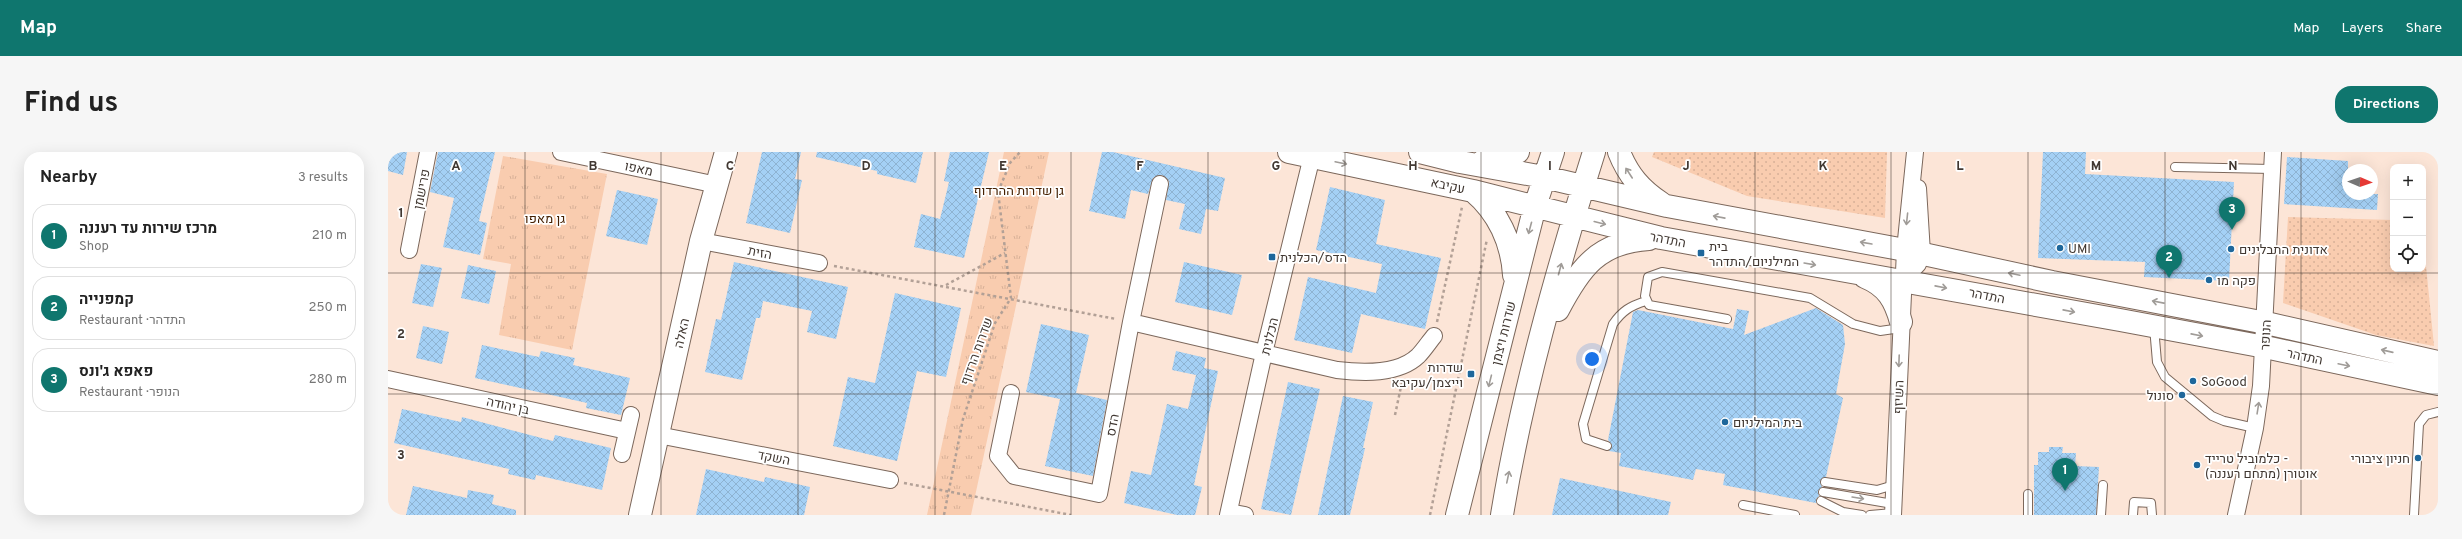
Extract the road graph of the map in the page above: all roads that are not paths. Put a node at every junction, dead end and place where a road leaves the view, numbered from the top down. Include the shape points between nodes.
1 (428, 152) edge
2 (562, 152) edge
3 (726, 152) edge
4 (1289, 152) edge
5 (1420, 152) edge
6 (1518, 152) edge
7 (1552, 152) edge
8 (1594, 152) edge
9 (1619, 152) edge
10 (1916, 152) edge
11 (2273, 152) edge
12 (1313, 155) edge
13 (1460, 162) junction
14 (2175, 167) dead end
15 (2272, 169) junction
16 (1544, 177) junction
17 (717, 184) junction
18 (1160, 184) dead end
19 (1582, 187) junction
20 (1469, 190) junction
21 (1535, 206) junction
22 (1667, 206) junction
23 (1574, 216) junction
24 (1661, 238) junction
25 (701, 241) junction
26 (409, 250) dead end
27 (1913, 252) junction
28 (819, 263) road end
29 (1847, 270) junction
30 (1903, 280) junction
31 (1514, 287) junction
32 (1646, 301) junction
33 (1726, 319) dead end
34 (1131, 322) junction
35 (2266, 322) junction
36 (1901, 325) junction
37 (2154, 326) junction
38 (1434, 336) road end
39 (2265, 347) junction
40 (1264, 353) junction
41 (1536, 358) junction
42 (2438, 362) edge
43 (388, 379) edge
44 (2438, 384) edge
45 (1011, 393) dead end
46 (2438, 412) edge
47 (631, 415) dead end
48 (2255, 428) junction
49 (627, 431) junction
50 (658, 435) junction
51 (1607, 446) dead end
52 (622, 454) dead end
53 (890, 480) road end
54 (1825, 482) dead end
55 (1894, 485) junction
56 (2103, 485) dead end
57 (1823, 492) dead end
58 (2028, 494) dead end
59 (1821, 501) dead end
60 (1743, 505) dead end
61 (1893, 511) edge
62 (1229, 513) edge
63 (640, 515) edge
64 (1245, 515) edge
65 (1457, 515) edge
66 (1502, 515) edge
67 (1795, 515) edge
68 (1862, 515) edge
69 (1870, 515) edge
70 (2028, 515) edge
71 (2102, 515) edge
72 (2133, 515) edge
73 (2152, 515) edge
74 (2236, 515) edge
75 (2414, 515) edge

1 - 26 street, פרישמן
2 - 17 street, מאפו
3 - 17 street, האלה
4 - 12 street, עקיבא
5 - 13 street, עקיבא
6 - 13 street via 1498,160
7 - 16 street, שדרות ויצמן
8 - 19 street
22 -> 9 street via 1631,177
10 - 27 street, השיזף
11 - 15 street, הנופר
12 -> 20 street, עקיבא
12 - 40 street, הכלנית
13 - 16 street, עקיבא
14 - 15 lane
15 - 35 street, הנופר
16 - 19 street, התדהר
16 - 21 street, שדרות ויצמן
17 - 25 street, האלה
18 - 34 street, הדס
19 - 22 street, התדהר
19 - 23 street
20 - 21 street, עקיבא
20 - 31 street via 1484,200 1498,220 1509,249
21 - 23 street, התדהר
21 -> 31 street, שדרות ויצמן
27 -> 22 street, התדהר
23 -> 24 street, התדהר
41 -> 23 street
24 -> 29 street, התדהר
24 - 41 street via 1622,243 1602,251 1585,266 1568,290
25 - 28 street, הזית
25 - 50 street, האלה
27 - 30 street, השיזף
35 -> 27 street, התדהר via 2052,282
29 - 30 street, התדהר
29 - 36 street via 1868,278 1891,295
30 - 36 street, השיזף
30 -> 37 street, התדהר
31 -> 65 street, שדרות ויצמן
32 - 33 lane via 1649,305
32 - 36 lane via 1648,276 1662,272 1810,298 1853,324 1880,331
32 - 51 lane via 1629,306 1620,313 1613,324 1583,424 1586,439
34 - 40 street
34 - 45 street, הדס via 1099,494 1014,476 998,456
35 - 39 street, הנופר
42 -> 35 street, התדהר
36 -> 55 street, השיזף
37 -> 39 street, התדהר
37 - 48 lane via 2157,356 2165,376 2212,416
38 - 40 street via 1417,356 1406,362 1389,370 1362,373 1337,370
39 -> 44 street, התדהר
48 -> 39 street, הנופר
40 - 62 street, הכלנית
66 -> 41 street
43 - 49 street, בן יהודה
46 - 75 lane via 2426,415 2419,424
47 - 49 street
48 - 74 street, הנופר
49 - 52 street
50 - 53 street, השקד
50 - 63 street, האלה
54 - 55 lane via 1877,490
55 - 61 street, השיזף
56 - 71 lane
57 -> 61 lane
58 - 70 lane
59 - 68 lane via 1843,512
60 - 67 lane
61 - 69 lane
62 - 64 street
72 - 73 lane via 2134,502 2151,504

